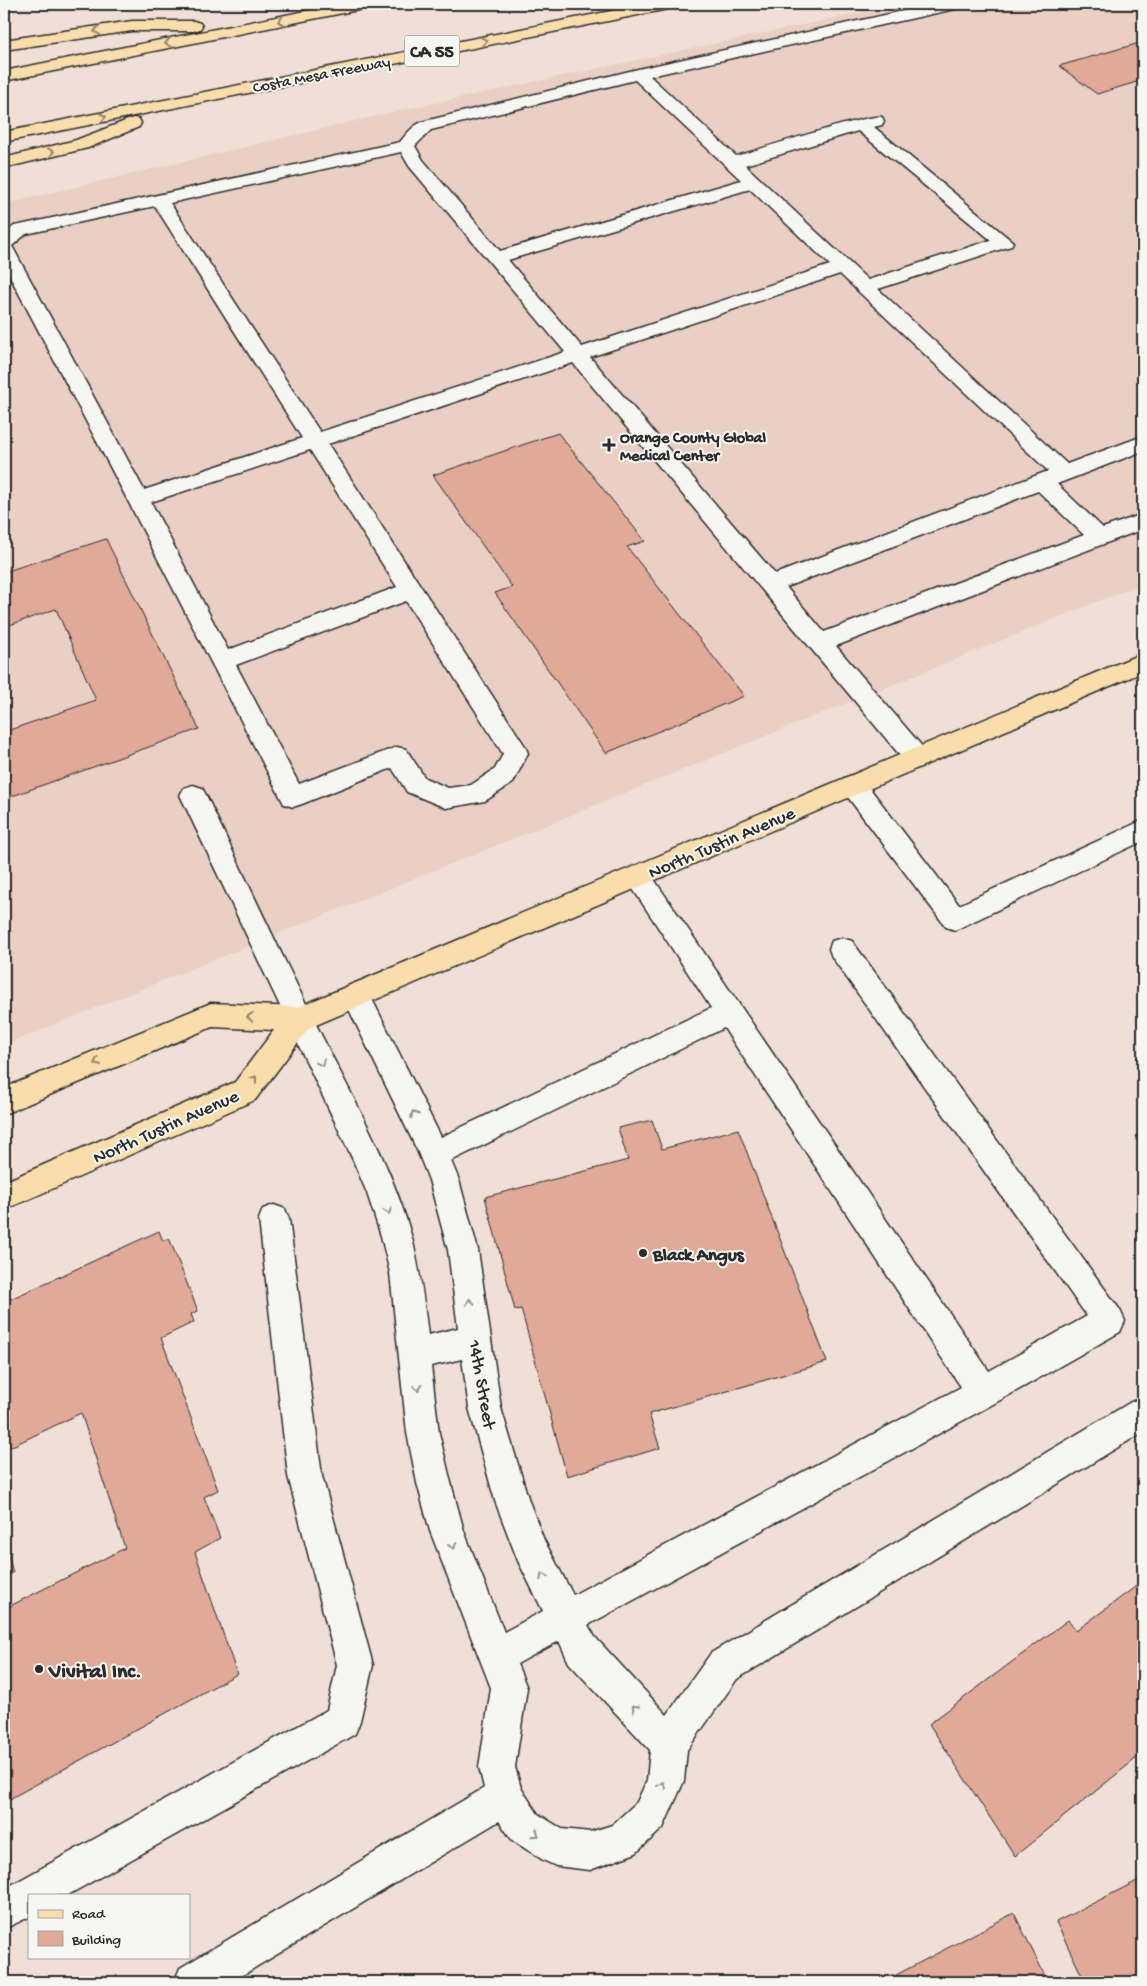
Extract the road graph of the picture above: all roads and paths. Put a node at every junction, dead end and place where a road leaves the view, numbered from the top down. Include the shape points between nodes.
1 (363, 4) edge
2 (668, 4) edge
3 (955, 4) edge
4 (250, 27) junction
5 (4, 45) edge
6 (638, 74) junction
7 (4, 76) edge
8 (196, 98) junction
9 (4, 137) edge
10 (406, 146) junction
11 (4, 163) edge
12 (732, 163) junction
13 (752, 182) junction
14 (160, 199) junction
15 (4, 244) edge
16 (4, 248) edge
17 (496, 258) junction
18 (843, 267) junction
19 (864, 287) junction
20 (577, 355) junction
21 (316, 441) junction
22 (1143, 443) edge
23 (1063, 473) junction
24 (1042, 482) junction
25 (138, 499) junction
26 (1143, 521) edge
27 (1100, 537) junction
28 (770, 585) junction
29 (412, 590) junction
30 (819, 643) junction
31 (222, 661) junction
32 (1143, 662) edge
33 (917, 758) junction
34 (853, 785) junction
35 (192, 795) dead end
36 (1143, 830) edge
37 (638, 876) junction
38 (842, 949) dead end
39 (356, 995) junction
40 (730, 1012) junction
41 (299, 1019) junction
42 (4, 1101) edge
43 (434, 1155) junction
44 (4, 1196) edge
45 (274, 1220) dead end
46 (476, 1340) junction
47 (414, 1354) junction
48 (984, 1392) junction
49 (1143, 1414) edge
50 (566, 1619) junction
51 (496, 1656) junction
52 (668, 1744) junction
53 (505, 1797) junction
54 (32, 1894) edge
55 (28, 1896) edge
56 (4, 1910) edge
57 (194, 1982) edge

1 -> 4 main road
8 -> 2 main road, Costa Mesa Freeway / CA 55
3 - 6 lane
4 -> 5 main road via 132,26
4 -> 7 main road
6 - 10 lane via 425,126
6 - 12 lane
9 -> 8 main road, Costa Mesa Freeway / CA 55
11 -> 8 main road via 82,144
10 - 14 lane
10 - 17 lane via 415,162
12 - 13 lane
12 - 19 lane via 868,123 1004,242
13 - 17 lane
13 - 18 lane
14 - 15 lane via 20,230
14 - 21 lane
16 - 25 lane
17 - 20 lane
18 - 19 lane
18 - 20 lane
19 - 23 lane
20 - 21 lane
20 - 28 lane
21 - 25 lane
21 - 29 lane
22 - 23 lane
23 - 24 lane
24 - 27 lane
24 - 28 lane
25 - 31 lane
26 - 27 lane
27 - 30 lane
28 - 30 lane
29 - 31 lane
29 - 31 lane via 516,753 504,776 476,794 446,798 416,784 398,756 293,797
30 - 33 lane
32 - 33 main road, North Tustin Avenue
33 - 34 main road, North Tustin Avenue
34 - 36 lane via 955,919
34 - 37 main road, North Tustin Avenue
35 - 41 lane
37 - 39 main road, North Tustin Avenue
37 - 40 lane
38 - 48 lane via 1109,1321
39 - 41 main road, North Tustin Avenue
43 -> 39 lane, 14th Street
40 - 43 lane
40 - 48 lane
41 -> 42 main road, North Tustin Avenue via 211,1015
44 -> 41 main road, North Tustin Avenue via 245,1091
41 -> 47 lane via 382,1193 404,1273
46 -> 43 lane, 14th Street via 463,1250
45 - 54 lane via 305,1476 355,1665 342,1721
46 - 47 lane
50 -> 46 lane, 14th Street via 530,1549 512,1501 485,1408
47 -> 51 lane via 423,1433 434,1483 463,1576
48 - 50 lane
49 - 52 lane via 724,1666
50 - 51 lane
52 -> 50 lane, 14th Street via 582,1650
51 - 53 lane via 509,1688 497,1767
53 -> 52 lane via 525,1827 556,1847 590,1851 622,1840 650,1815 665,1781
53 - 57 lane
55 - 56 lane

